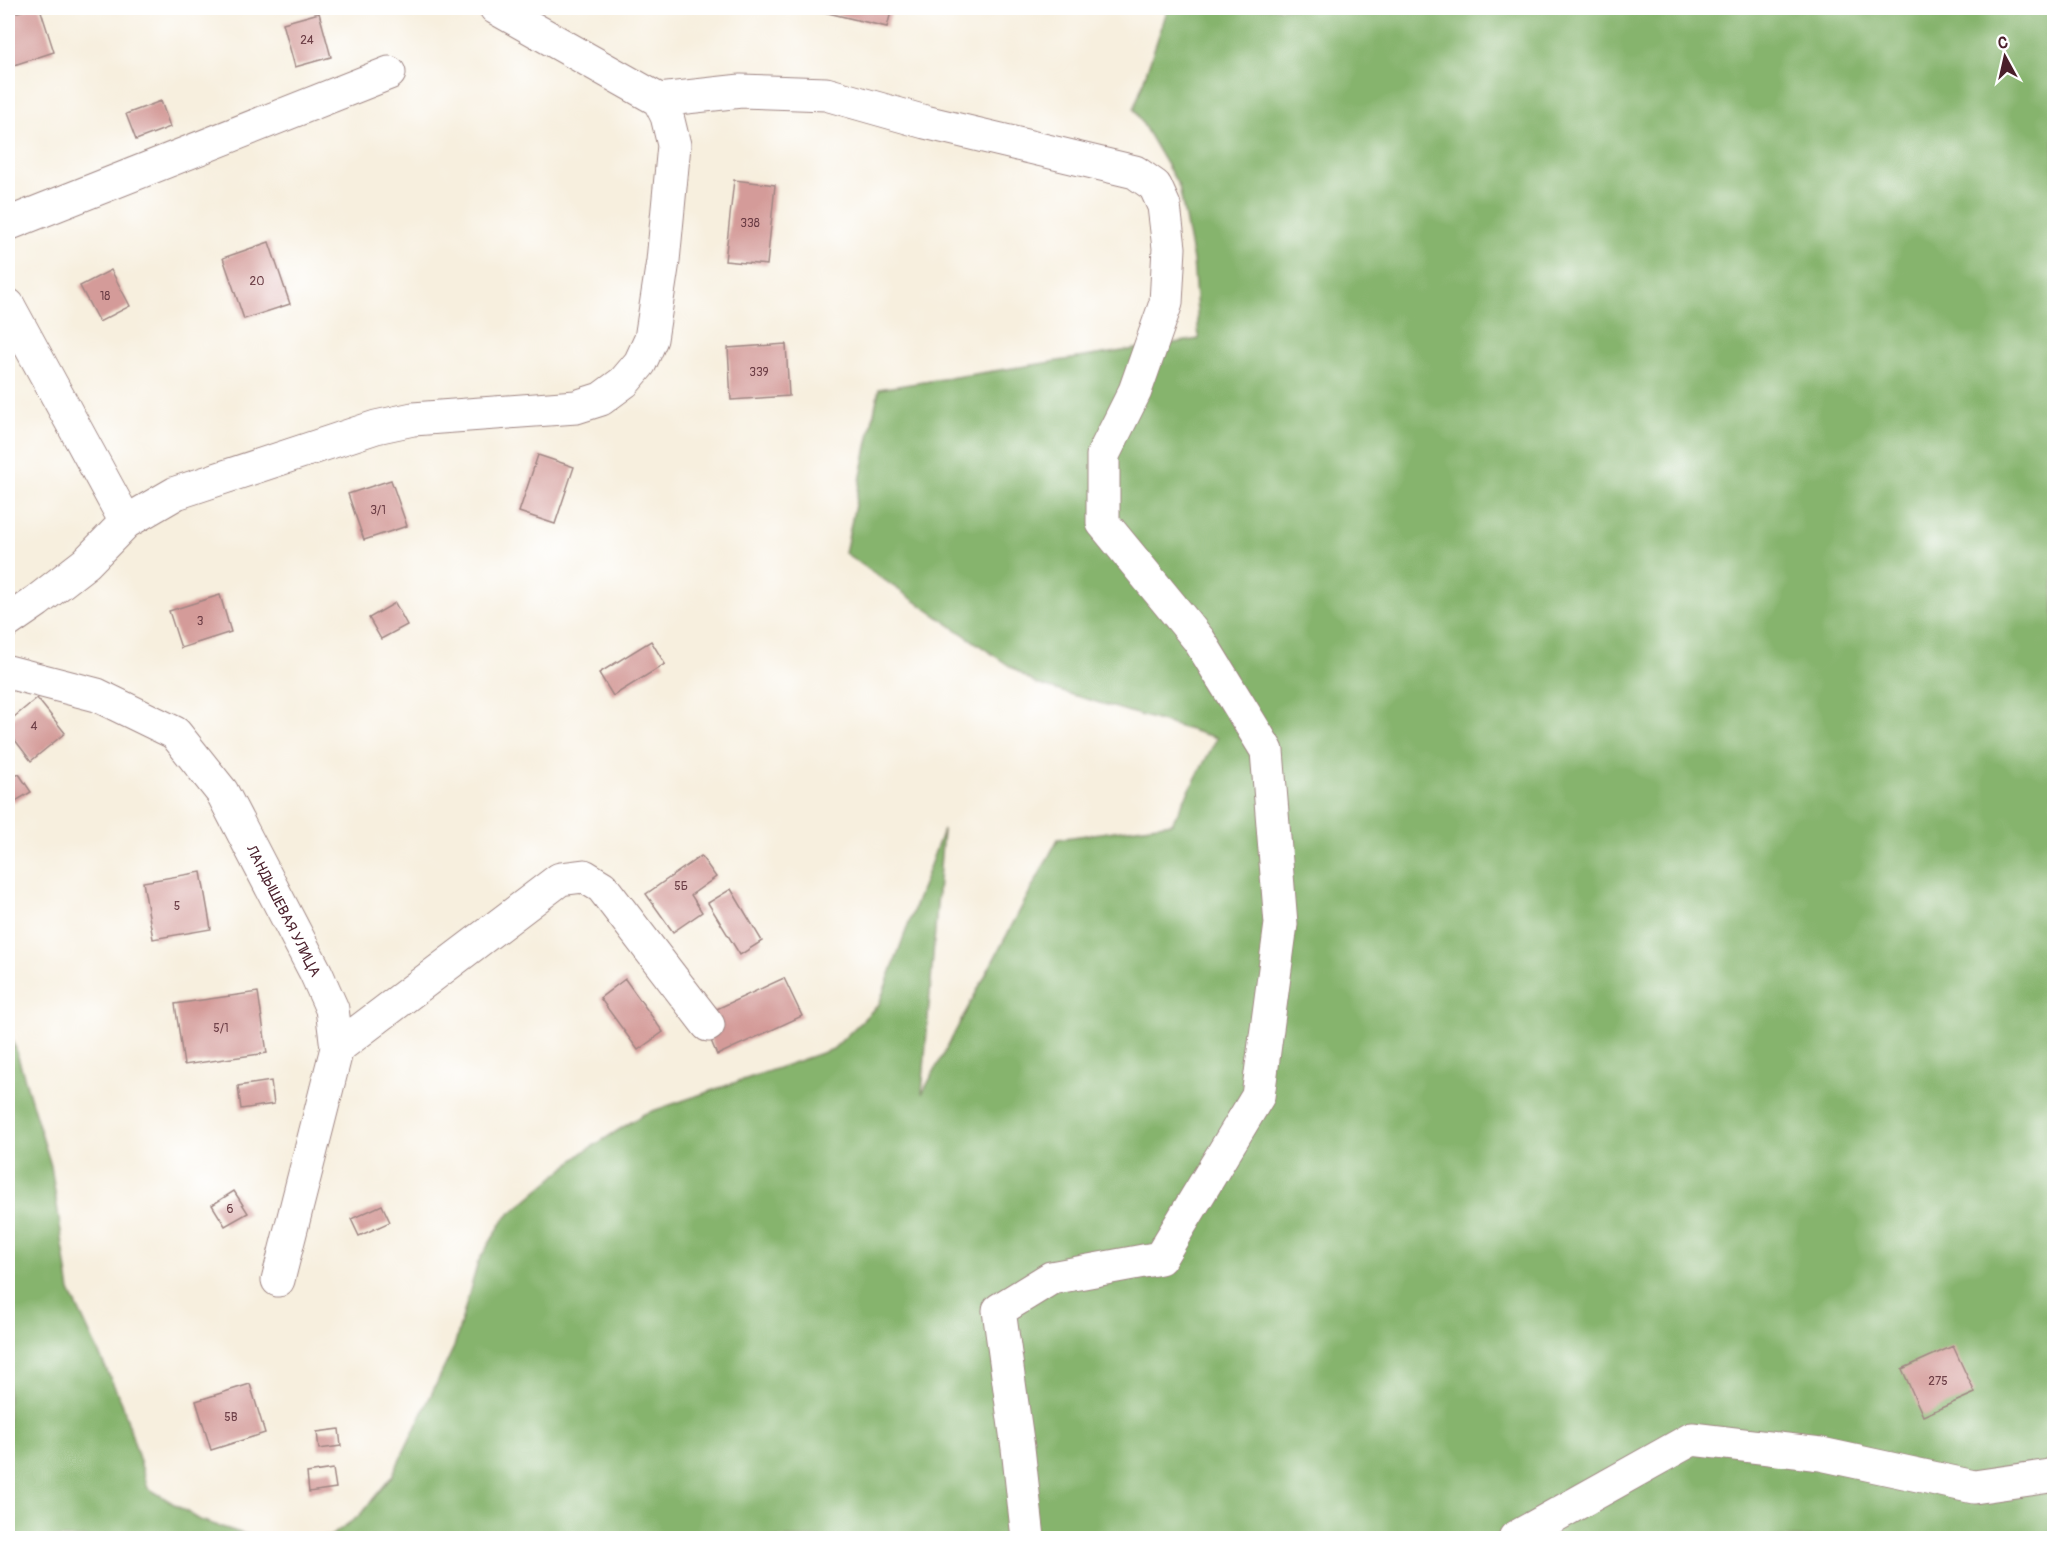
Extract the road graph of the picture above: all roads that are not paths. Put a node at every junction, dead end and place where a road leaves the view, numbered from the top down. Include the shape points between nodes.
1 (496, 8) edge
2 (389, 72) dead end
3 (659, 100) junction
4 (8, 224) edge
5 (8, 305) edge
6 (126, 522) junction
7 (8, 621) edge
8 (8, 672) edge
9 (708, 1025) dead end
10 (338, 1048) junction
11 (278, 1280) dead end
12 (2055, 1474) edge
13 (1028, 1539) edge
14 (1515, 1539) edge

1 - 3 street
2 - 4 street
3 - 6 street via 674,145 651,339 640,363 601,399 576,407 413,419 376,427 176,493
3 - 13 street via 741,91 826,94 1135,172 1155,186 1164,206 1169,248 1166,303 1135,391 1103,456 1103,523 1199,640 1267,751 1281,924 1258,1096 1160,1258 1051,1278 999,1310
5 - 6 street
6 - 7 street via 86,563
8 - 10 street, ЛАНДЫШЕВАЯ УЛИЦА via 97,695 175,734 222,792 316,973 332,1009
9 - 10 street via 602,888 584,876 560,879
10 - 11 street, ЛАНДЫШЕВАЯ УЛИЦА
12 - 14 street via 1974,1487 1821,1454 1692,1439

